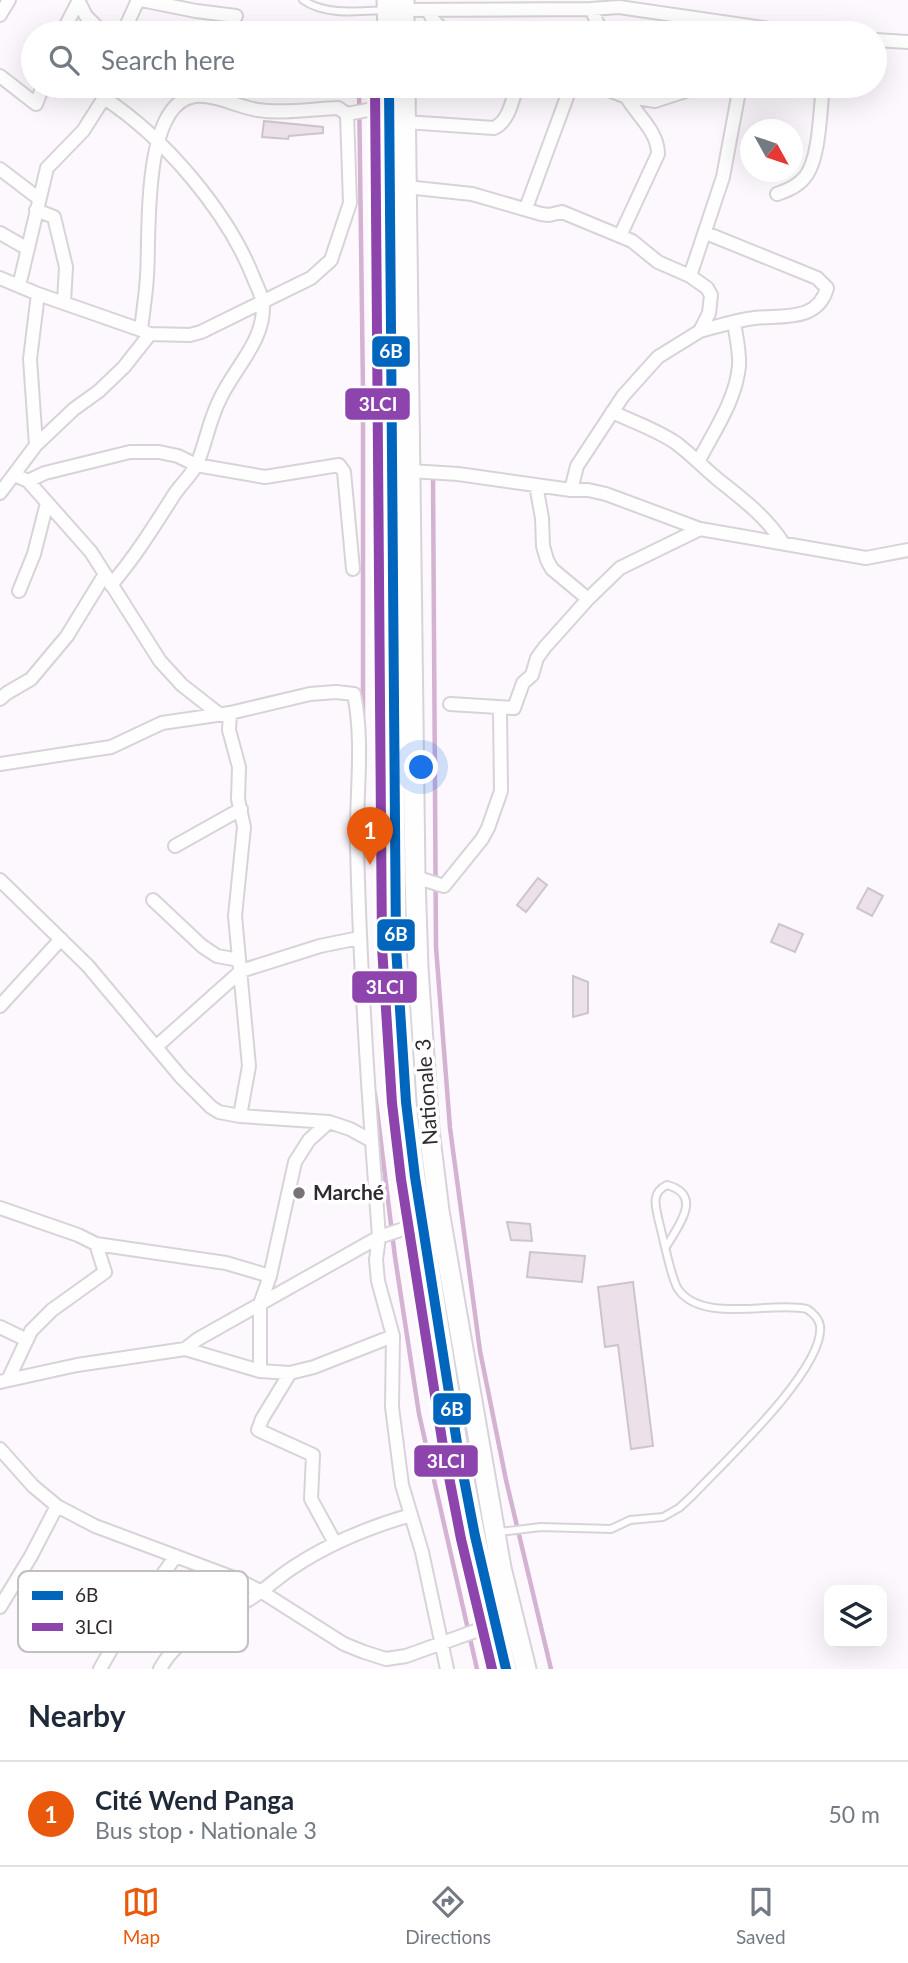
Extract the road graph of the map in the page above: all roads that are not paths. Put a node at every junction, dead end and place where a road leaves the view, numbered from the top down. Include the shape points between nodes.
1 (9, 0) edge
2 (139, 0) edge
3 (303, 0) edge
4 (78, 1) edge
5 (396, 5) edge
6 (591, 9) junction
7 (428, 10) junction
8 (0, 15) edge
9 (236, 16) dead end
10 (68, 21) edge
11 (91, 21) edge
12 (129, 21) edge
13 (434, 21) edge
14 (596, 21) edge
15 (705, 21) edge
16 (887, 40) edge
17 (908, 41) edge
18 (0, 76) edge
19 (21, 92) edge
20 (102, 98) edge
21 (112, 98) edge
22 (190, 98) edge
23 (214, 98) edge
24 (390, 98) edge
25 (405, 98) edge
26 (513, 98) edge
27 (567, 98) edge
28 (628, 98) edge
29 (645, 98) edge
30 (664, 98) edge
31 (738, 98) edge
32 (822, 98) edge
33 (390, 106) junction
34 (347, 114) junction
35 (405, 122) junction
36 (156, 142) junction
37 (0, 169) edge
38 (406, 187) junction
39 (777, 194) dead end
40 (37, 204) junction
41 (526, 208) junction
42 (0, 233) edge
43 (706, 233) junction
44 (620, 236) junction
45 (28, 249) junction
46 (690, 276) junction
47 (0, 278) edge
48 (19, 286) junction
49 (38, 294) junction
50 (64, 302) junction
51 (263, 303) junction
52 (734, 322) junction
53 (700, 331) junction
54 (146, 332) junction
55 (612, 412) junction
56 (36, 445) junction
57 (698, 462) junction
58 (196, 465) junction
59 (410, 471) junction
60 (15, 475) junction
61 (28, 481) junction
62 (536, 485) junction
63 (571, 490) junction
64 (0, 493) edge
65 (47, 503) junction
66 (700, 529) junction
67 (783, 543) junction
68 (908, 550) edge
69 (353, 569) dead end
70 (108, 580) junction
71 (19, 591) dead end
72 (588, 598) junction
73 (0, 699) edge
74 (450, 704) dead end
75 (500, 709) junction
76 (225, 714) junction
77 (0, 764) edge
78 (241, 809) junction
79 (174, 846) dead end
80 (415, 877) junction
81 (0, 880) edge
82 (153, 900) dead end
83 (359, 938) junction
84 (61, 939) junction
85 (240, 966) junction
86 (0, 1006) edge
87 (156, 1046) junction
88 (240, 1116) junction
89 (329, 1122) junction
90 (372, 1140) junction
91 (0, 1208) edge
92 (439, 1211) junction
93 (422, 1223) junction
94 (379, 1237) junction
95 (96, 1244) junction
96 (666, 1247) junction
97 (270, 1276) junction
98 (260, 1304) junction
99 (0, 1327) edge
100 (393, 1336) junction
101 (27, 1340) junction
102 (185, 1349) junction
103 (260, 1371) junction
104 (290, 1373) junction
105 (4, 1381) edge
106 (0, 1449) edge
107 (57, 1506) junction
108 (411, 1515) junction
109 (495, 1533) junction
110 (475, 1536) junction
111 (335, 1543) junction
112 (176, 1556) junction
113 (23, 1571) edge
114 (165, 1571) edge
115 (216, 1571) edge
116 (18, 1578) edge
117 (248, 1585) edge
118 (262, 1592) junction
119 (248, 1601) edge
120 (0, 1607) edge
121 (495, 1624) junction
122 (442, 1641) junction
123 (110, 1652) edge
124 (170, 1652) edge
125 (100, 1669) edge
126 (160, 1669) edge
127 (447, 1669) edge
128 (506, 1669) edge
129 (526, 1669) edge

1 - 8 street
2 - 9 street
2 - 12 street
3 - 5 lane via 346,12
4 - 10 street
4 - 11 street
5 - 7 street
6 - 7 street
6 - 14 street
6 - 15 street via 651,10
7 - 13 street
16 - 17 street
18 - 19 street
20 - 40 street via 83,131 47,168
21 - 36 street
22 - 36 street via 171,109
23 - 34 street via 259,111 338,108
24 - 33 main road, Nationale 3
25 - 35 main road, Nationale 3
26 - 35 street via 507,116 494,128
27 - 41 street
28 - 44 street via 658,145 658,154
29 - 30 street
31 - 43 street via 723,177
32 - 39 street via 810,170 796,186
33 - 34 street
33 - 93 main road, Nationale 3 via 396,947 406,1102
34 - 51 street via 350,203 331,260 311,278
35 - 38 main road, Nationale 3
36 - 51 street via 234,237
36 - 54 street via 148,215
37 - 40 street
38 - 41 street via 472,194
38 - 59 main road, Nationale 3
40 - 45 street
40 - 50 street via 54,218 65,267
41 - 44 street via 549,215 562,212
42 - 45 street
43 - 46 street
43 - 52 street via 817,278 827,288 825,296 804,314
44 - 46 street via 658,262
45 - 48 street
46 - 53 street via 711,295
47 - 48 street
48 - 49 street
49 - 50 street
49 - 56 street via 30,359
50 - 54 street
51 - 54 street via 190,335
51 - 58 street via 259,330 220,398
52 - 53 street
52 - 57 street via 739,365 735,384
53 - 55 street via 658,357
54 - 56 street via 124,367
55 - 57 street via 659,433
55 - 63 street via 577,466
56 - 60 street
57 - 67 street via 761,514
58 - 61 street via 159,452 130,452 45,472
58 - 69 street via 265,477 339,465 344,472
58 - 70 street via 125,569
59 - 62 street
59 - 80 main road, Nationale 3
60 - 61 street
60 - 64 street
61 - 65 street
62 - 63 street
62 - 72 street via 547,560
63 - 66 street via 606,494
65 - 70 street via 80,538
65 - 71 street
66 - 67 street
66 - 72 street via 628,562
67 - 68 street via 872,559
70 - 73 street via 31,679
70 - 76 street via 160,661 181,685
72 - 75 street via 537,658 515,708
74 - 75 street
75 - 80 street via 501,791 488,828 444,886
76 - 77 street via 162,723 111,747
76 - 78 street via 239,767
76 - 83 street via 310,694 354,694 358,713
78 - 79 street
78 - 85 street via 244,837 235,916
80 - 92 main road, Nationale 3 via 429,1130
81 - 84 street
82 - 85 street via 202,946
83 - 85 street
83 - 90 street
84 - 86 street
84 - 87 street
85 - 87 street
85 - 88 street via 249,1066
87 - 88 street via 211,1107
88 - 89 street
89 - 90 street
89 - 97 street via 309,1140 295,1162
90 - 94 street
91 - 95 street
92 - 93 street
92 - 109 main road, Nationale 3
93 - 94 street
93 - 110 main road, Nationale 3
94 - 98 street
94 - 100 street via 378,1281
95 - 97 street via 226,1263
95 - 101 street via 105,1272 52,1310
96 - 96 lane via 654,1199 658,1189 667,1185 678,1188 686,1200 685,1212
96 - 109 lane via 677,1288 701,1305 807,1309 820,1325 809,1361 783,1400 692,1496 663,1517 630,1520 611,1529 541,1527
97 - 98 street
98 - 102 street
98 - 103 street
99 - 101 street
100 - 104 street
100 - 108 street via 392,1407 402,1485
101 - 105 street
102 - 103 street
102 - 105 street
103 - 104 street
104 - 111 street via 258,1430 312,1454 310,1499
106 - 107 street
107 - 112 street via 95,1526
107 - 113 street
108 - 111 street
108 - 122 street
109 - 110 lane
109 - 129 main road, Nationale 3
110 - 121 main road, Nationale 3
111 - 118 street via 294,1566
112 - 114 street
112 - 115 street
116 - 120 street
117 - 118 street
118 - 119 street
118 - 122 street via 344,1644 386,1659
121 - 122 street
121 - 128 main road, Nationale 3
122 - 127 street
123 - 125 street
124 - 126 street

